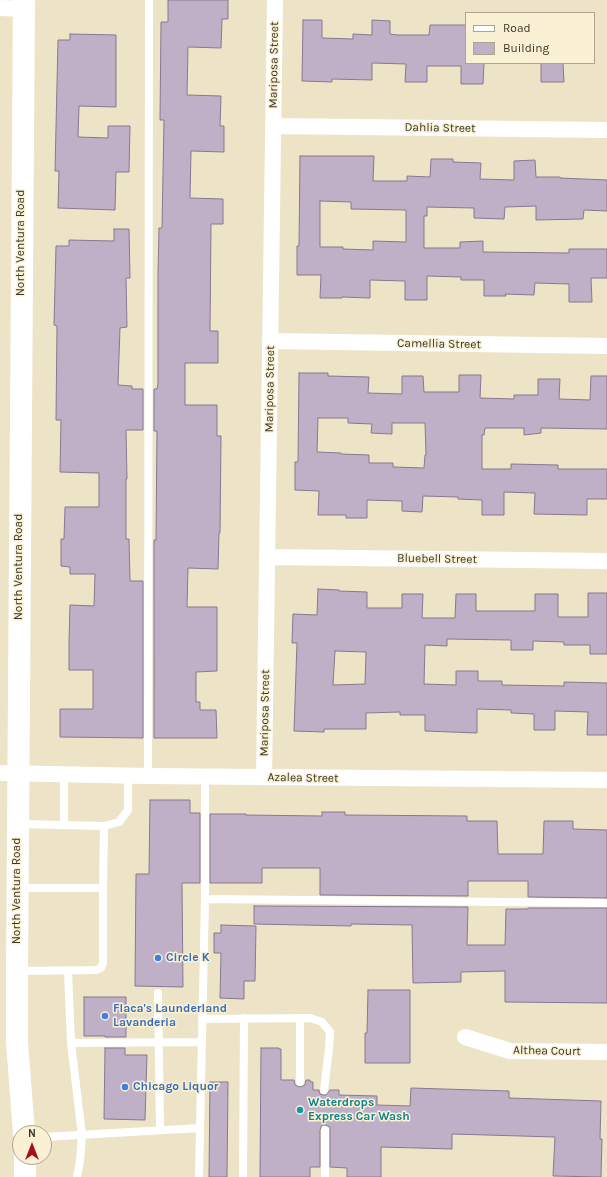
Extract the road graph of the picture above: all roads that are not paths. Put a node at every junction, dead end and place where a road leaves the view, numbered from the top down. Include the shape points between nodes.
1 (150, 0) edge
2 (275, 0) edge
3 (24, 4) edge
4 (0, 8) edge
5 (274, 126) junction
6 (607, 130) edge
7 (270, 341) junction
8 (607, 346) edge
9 (267, 557) junction
10 (607, 561) edge
11 (9, 773) edge
12 (64, 774) junction
13 (128, 776) junction
14 (148, 776) junction
15 (206, 777) junction
16 (264, 777) junction
17 (607, 780) edge
18 (18, 824) junction
19 (64, 825) junction
20 (104, 826) junction
21 (17, 888) junction
22 (104, 888) junction
23 (205, 899) junction
24 (607, 903) edge
25 (17, 971) junction
26 (68, 971) junction
27 (158, 993) dead end
28 (244, 1018) junction
29 (300, 1018) junction
30 (202, 1019) junction
31 (465, 1037) dead end
32 (159, 1042) junction
33 (202, 1042) junction
34 (71, 1043) junction
35 (607, 1052) edge
36 (300, 1082) dead end
37 (324, 1090) dead end
38 (23, 1125) edge
39 (200, 1128) junction
40 (160, 1130) junction
41 (325, 1130) dead end
42 (82, 1135) junction
43 (52, 1137) edge
44 (25, 1165) edge
45 (26, 1177) edge
46 (78, 1177) edge
47 (199, 1177) edge
48 (243, 1177) edge
49 (325, 1177) edge

1 - 14 lane
2 - 5 street, Mariposa Street
3 - 4 street
3 - 11 main road, North Ventura Road
5 - 6 street, Dahlia Street
5 - 7 street, Mariposa Street
7 - 8 street, Camellia Street
7 - 9 street, Mariposa Street
9 - 10 street, Bluebell Street
9 - 16 street, Mariposa Street
11 - 12 street, Azalea Street
11 - 18 main road, North Ventura Road
12 - 13 street, Azalea Street
12 - 19 lane
13 - 14 street, Azalea Street
13 - 20 lane via 128,810 119,822
14 - 15 street, Azalea Street
15 - 16 street, Azalea Street
15 - 23 lane
16 - 17 street, Azalea Street
18 - 19 lane
18 - 21 main road, North Ventura Road
19 - 20 lane
20 - 22 lane
21 - 22 lane
21 - 25 main road, North Ventura Road
22 - 26 lane via 103,964 96,970
23 - 24 lane
23 - 30 lane
25 - 26 lane
25 - 38 main road, North Ventura Road via 17,1042
26 - 34 lane
27 - 32 lane
28 - 29 lane
28 - 30 lane
28 - 48 lane
29 - 36 lane
29 - 37 lane via 322,1022 330,1032
30 - 33 lane
31 - 35 street, Althea Court via 510,1051
32 - 33 lane
32 - 34 lane
32 - 40 lane
33 - 39 lane
34 - 42 lane
39 - 40 lane
39 - 47 lane
40 - 42 lane
41 - 49 lane
42 - 43 lane
42 - 46 lane
44 - 45 main road

